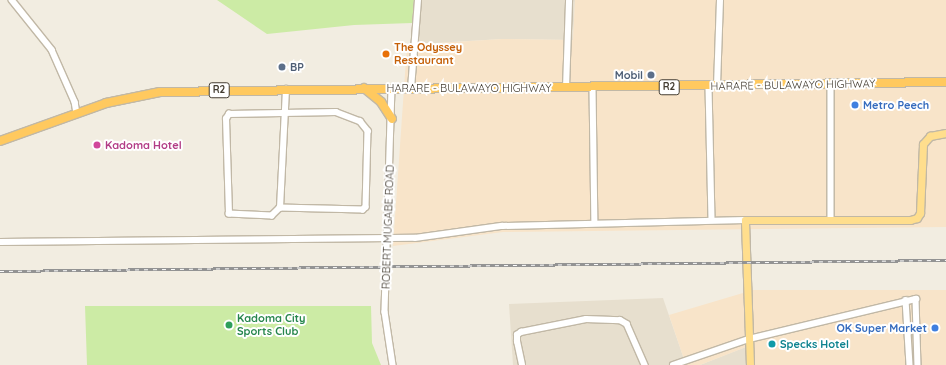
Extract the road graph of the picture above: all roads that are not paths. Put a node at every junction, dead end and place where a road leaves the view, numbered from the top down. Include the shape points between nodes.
1 (12, 0) edge
2 (418, 0) edge
3 (568, 0) edge
4 (720, 0) edge
5 (946, 82) edge
6 (831, 84) junction
7 (713, 86) junction
8 (364, 88) junction
9 (392, 88) junction
10 (566, 88) junction
11 (593, 88) junction
12 (286, 89) junction
13 (411, 89) junction
14 (285, 112) junction
15 (77, 113) junction
16 (392, 119) junction
17 (946, 133) edge
18 (0, 141) edge
19 (280, 208) junction
20 (712, 220) junction
21 (746, 220) junction
22 (831, 220) junction
23 (595, 223) junction
24 (388, 237) junction
25 (0, 242) edge
26 (906, 300) junction
27 (749, 339) junction
28 (393, 365) edge
29 (522, 365) edge
30 (645, 365) edge
31 (673, 365) edge
32 (750, 365) edge
33 (910, 365) edge
34 (918, 365) edge

1 - 15 street via 52,50 75,102
2 - 13 street
3 - 10 street
4 - 7 street
5 - 6 highway, HARARE - BULAWAYO HIGHWAY / R2
6 - 7 highway, HARARE - BULAWAYO HIGHWAY / R2
6 - 22 street
7 - 11 highway, HARARE - BULAWAYO HIGHWAY / R2
7 - 20 street
8 - 9 highway, HARARE - BULAWAYO HIGHWAY / R2
8 - 12 highway, HARARE - BULAWAYO HIGHWAY / R2
8 - 16 highway via 381,102
9 - 13 highway, HARARE - BULAWAYO HIGHWAY / R2
9 - 16 street, ROBERT MUGABE ROAD
10 - 11 highway, HARARE - BULAWAYO HIGHWAY / R2
10 - 13 highway, HARARE - BULAWAYO HIGHWAY / R2
11 - 23 street
12 - 14 street
12 - 15 highway, HARARE - BULAWAYO HIGHWAY / R2 via 160,92 113,101
14 - 19 street
14 - 19 street via 229,114 226,119 229,214 272,216
14 - 19 street via 336,112 360,121 368,131 369,201 363,210
15 - 18 highway, HARARE - BULAWAYO HIGHWAY / R2
16 - 24 street, ROBERT MUGABE ROAD
17 - 22 main road via 930,136 923,144 920,213 917,218
20 - 21 street
20 - 23 street
21 - 22 main road
21 - 27 main road
23 - 24 street via 502,226 415,238
24 - 25 street
24 - 28 street, ROBERT MUGABE ROAD via 385,312
26 - 27 street
26 - 33 street
26 - 34 street via 916,299
27 - 31 street
27 - 32 main road
29 - 30 street via 517,342 517,335 521,332 586,319 620,320 627,324

